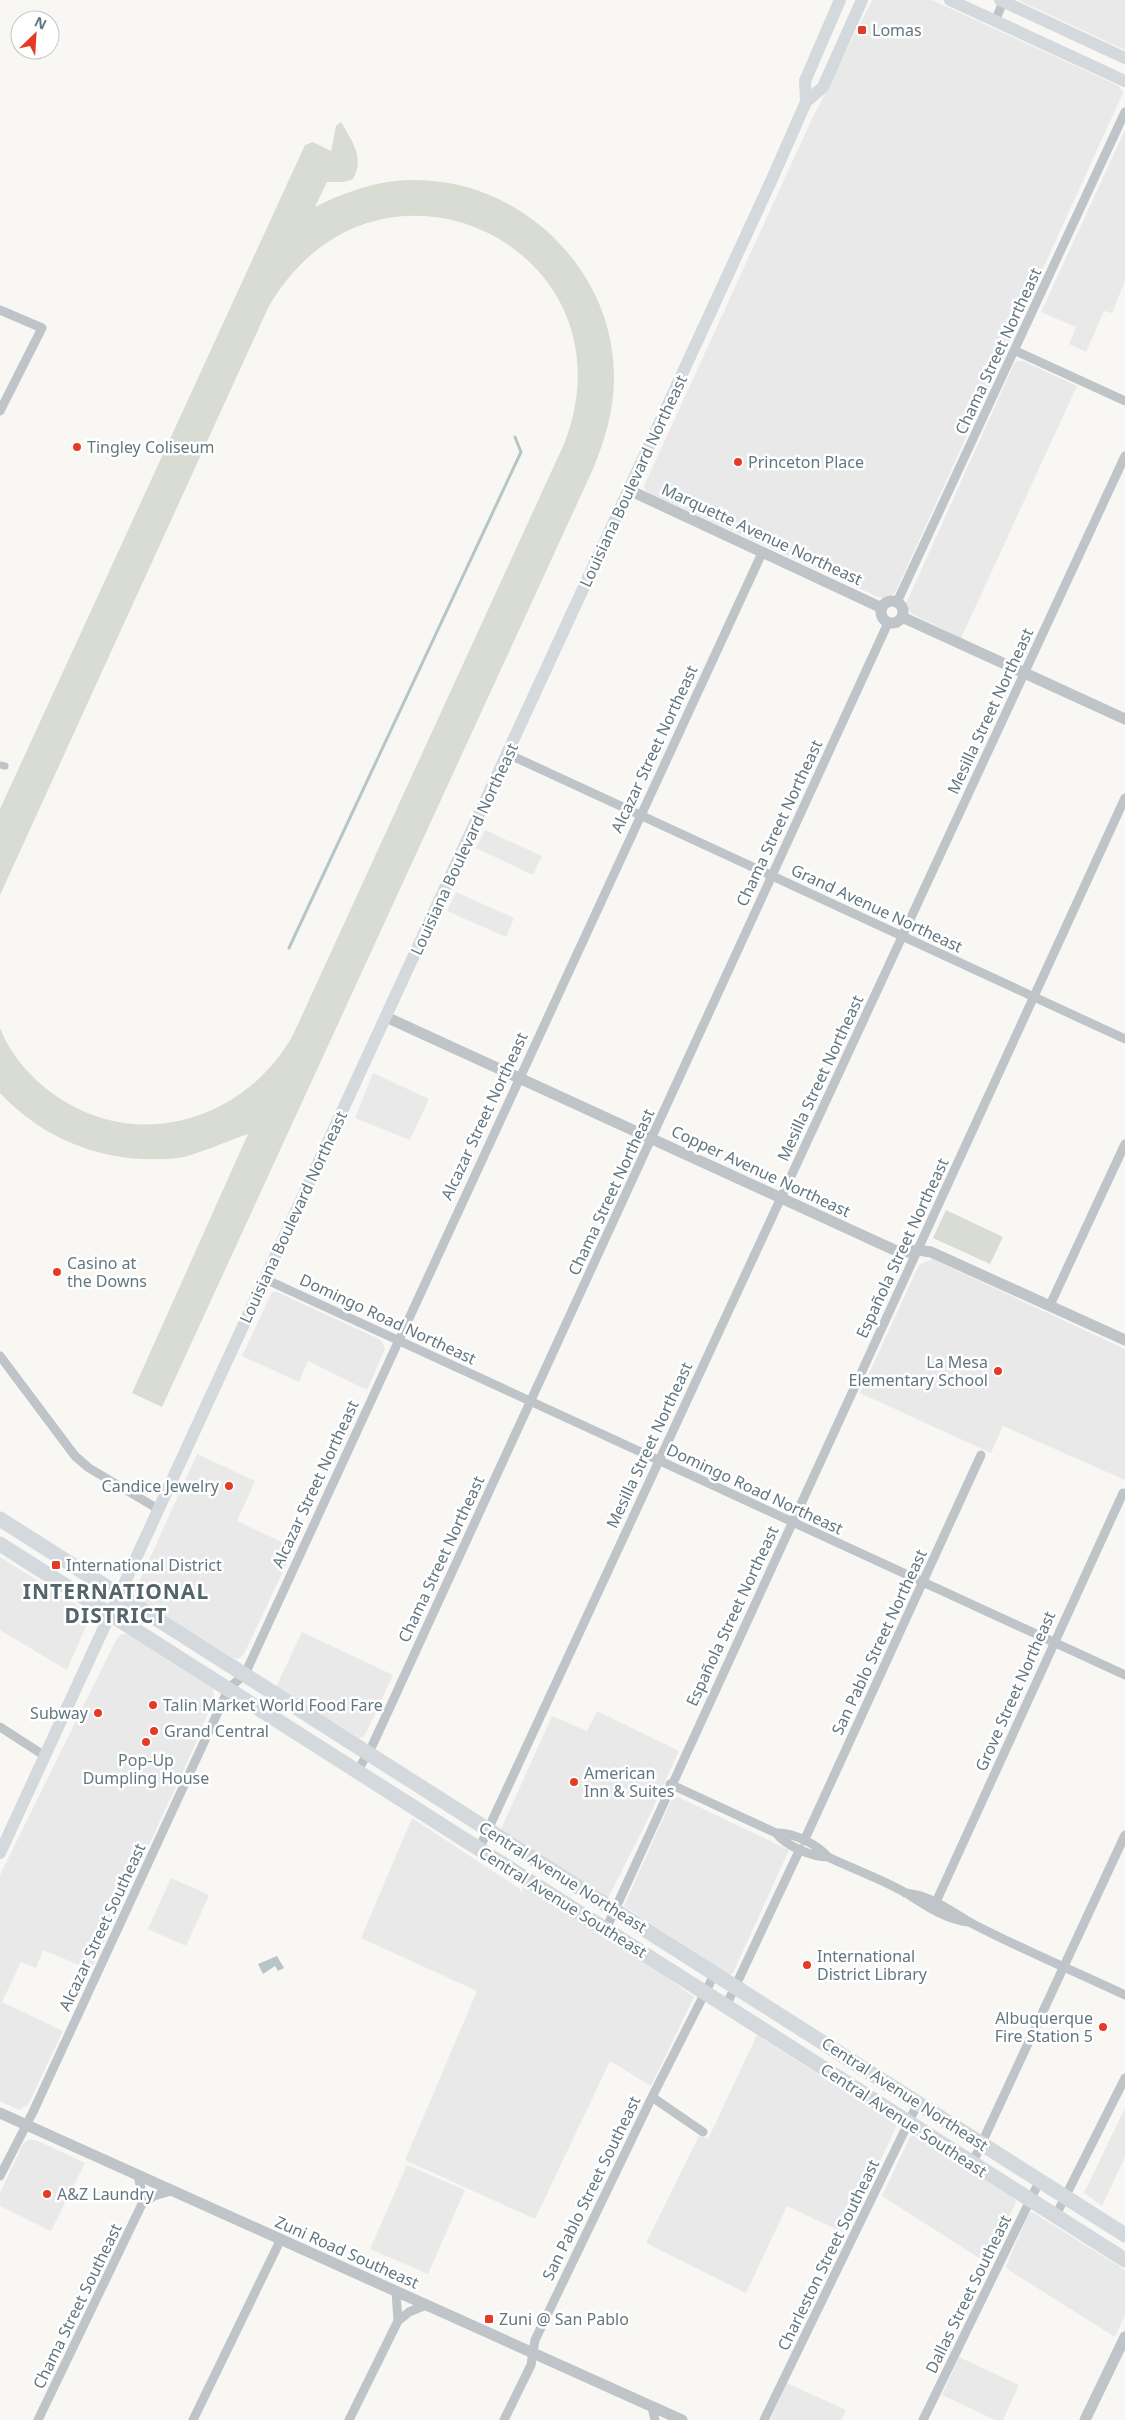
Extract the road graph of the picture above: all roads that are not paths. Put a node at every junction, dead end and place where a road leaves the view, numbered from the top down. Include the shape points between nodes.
1 (840, 0) edge
2 (862, 0) edge
3 (950, 0) edge
4 (1002, 1) edge
5 (995, 21) junction
6 (1125, 58) edge
7 (1125, 81) edge
8 (806, 102) junction
9 (1125, 112) edge
10 (0, 310) edge
11 (1016, 351) junction
12 (1125, 401) edge
13 (0, 411) edge
14 (1125, 456) edge
15 (629, 490) junction
16 (762, 553) junction
17 (897, 602) junction
18 (882, 608) junction
19 (902, 617) junction
20 (888, 622) junction
21 (1024, 673) junction
22 (1125, 719) edge
23 (508, 754) junction
24 (1125, 798) edge
25 (640, 814) junction
26 (771, 875) junction
27 (903, 936) junction
28 (1034, 996) junction
29 (386, 1017) junction
30 (1125, 1039) edge
31 (518, 1077) junction
32 (652, 1138) junction
33 (1125, 1144) edge
34 (780, 1199) junction
35 (918, 1250) junction
36 (264, 1279) junction
37 (1050, 1305) junction
38 (1125, 1340) edge
39 (398, 1341) junction
40 (0, 1356) edge
41 (530, 1402) junction
42 (981, 1455) dead end
43 (659, 1461) junction
44 (1124, 1494) dead end
45 (158, 1509) junction
46 (0, 1519) edge
47 (792, 1522) junction
48 (0, 1544) edge
49 (923, 1582) junction
50 (118, 1596) junction
51 (110, 1614) junction
52 (1054, 1642) junction
53 (244, 1674) junction
54 (1125, 1675) edge
55 (229, 1688) junction
56 (0, 1727) edge
57 (368, 1753) junction
58 (45, 1756) junction
59 (358, 1772) junction
60 (670, 1784) junction
61 (488, 1830) junction
62 (1125, 1835) edge
63 (802, 1845) junction
64 (479, 1849) junction
65 (0, 1853) edge
66 (905, 1893) junction
67 (936, 1902) junction
68 (614, 1909) junction
69 (969, 1922) junction
70 (606, 1929) junction
71 (1065, 1966) junction
72 (715, 1973) junction
73 (736, 1986) junction
74 (705, 1993) junction
75 (1125, 1995) edge
76 (726, 2006) junction
77 (1125, 2078) edge
78 (652, 2097) junction
79 (918, 2103) junction
80 (0, 2114) edge
81 (908, 2123) junction
82 (26, 2125) junction
83 (703, 2132) dead end
84 (981, 2143) junction
85 (972, 2164) junction
86 (0, 2176) edge
87 (138, 2176) junction
88 (1040, 2180) junction
89 (171, 2191) junction
90 (1066, 2197) junction
91 (1029, 2201) junction
92 (142, 2204) junction
93 (1055, 2217) junction
94 (1125, 2235) edge
95 (280, 2241) junction
96 (1125, 2260) edge
97 (396, 2292) junction
98 (426, 2305) junction
99 (398, 2321) junction
100 (1125, 2337) edge
101 (533, 2353) junction
102 (652, 2407) junction
103 (38, 2420) edge
104 (193, 2420) edge
105 (349, 2420) edge
106 (504, 2420) edge
107 (655, 2420) edge
108 (680, 2420) edge
109 (764, 2420) edge
110 (923, 2420) edge
111 (1085, 2420) edge

1 - 8 main road, Louisiana Boulevard Northeast via 805,81
2 - 8 main road, Louisiana Boulevard Northeast via 823,87
3 - 5 main road
4 - 5 street
4 - 6 main road
5 - 7 main road
8 - 15 main road, Louisiana Boulevard Northeast
9 - 11 street, Chama Street Northeast
10 - 13 street via 42,328
11 - 12 street
11 - 17 street, Chama Street Northeast
14 - 21 street, Mesilla Street Northeast
15 - 16 street, Marquette Avenue Northeast
15 - 23 main road, Louisiana Boulevard Northeast
16 - 18 street, Marquette Avenue Northeast
16 - 25 street, Alcazar Street Northeast
17 - 18 street via 890,602
17 - 19 street via 902,607
18 - 20 street via 883,618
19 - 20 street via 898,622
19 - 21 street
20 - 26 street, Chama Street Northeast
21 - 22 street
21 - 27 street, Mesilla Street Northeast
23 - 25 street, Grand Avenue Northeast
23 - 29 main road, Louisiana Boulevard Northeast
24 - 28 street, Española Street Northeast
25 - 26 street, Grand Avenue Northeast
25 - 31 street, Alcazar Street Northeast
26 - 27 street, Grand Avenue Northeast
26 - 32 street, Chama Street Northeast
27 - 28 street, Grand Avenue Northeast
27 - 34 street, Mesilla Street Northeast
28 - 30 street, Grand Avenue Northeast
28 - 35 street, Española Street Northeast
29 - 31 street, Copper Avenue Northeast
29 - 36 main road, Louisiana Boulevard Northeast
31 - 32 street, Copper Avenue Northeast
31 - 39 street, Alcazar Street Northeast
32 - 34 street, Copper Avenue Northeast
32 - 41 street, Chama Street Northeast
33 - 37 street
34 - 35 street, Copper Avenue Northeast via 901,1253
34 - 43 street, Mesilla Street Northeast
35 - 37 street, Copper Avenue Northeast via 931,1252
35 - 47 street, Española Street Northeast
36 - 39 street, Domingo Road Northeast
36 - 45 main road, Louisiana Boulevard Northeast
37 - 38 street, Copper Avenue Northeast
39 - 41 street, Domingo Road Northeast
39 - 53 street, Alcazar Street Northeast
40 - 45 street via 75,1456 89,1468
41 - 43 street, Domingo Road Northeast
41 - 57 street, Chama Street Northeast
42 - 49 street, San Pablo Street Northeast
43 - 47 street, Domingo Road Northeast
43 - 61 street, Mesilla Street Northeast
44 - 52 street, Grove Street Northeast
45 - 50 main road, Louisiana Boulevard Northeast
46 - 50 main road, Central Avenue Northeast
47 - 49 street, Domingo Road Northeast
47 - 60 street, Española Street Northeast
48 - 51 main road, Central Avenue Southeast
49 - 52 street, Domingo Road Northeast
49 - 63 street, San Pablo Street Northeast
50 - 51 main road, Louisiana Boulevard Northeast
50 - 53 main road, Central Avenue Northeast
51 - 55 main road, Central Avenue Southeast
51 - 58 main road, Louisiana Boulevard Northeast
52 - 54 street, Domingo Road Northeast
52 - 67 street, Grove Street Northeast
53 - 55 street, Alcazar Street Northeast
53 - 57 main road, Central Avenue Northeast
55 - 59 main road, Central Avenue Southeast
55 - 82 street, Alcazar Street Southeast
56 - 58 street
57 - 59 street, Chama Street Northeast
57 - 61 main road, Central Avenue Northeast
58 - 65 main road, Louisiana Boulevard Northeast
59 - 64 main road, Central Avenue Southeast
60 - 63 street via 776,1833 781,1840
60 - 68 street, Española Street Northeast
61 - 64 street, Mesilla Street Northeast
61 - 68 main road, Central Avenue Northeast
62 - 71 street
63 - 66 street via 820,1857 828,1857
63 - 73 street, San Pablo Street Northeast
64 - 70 main road, Central Avenue Southeast
66 - 67 street
66 - 69 street via 933,1910
67 - 69 street
68 - 70 street, Española Street Northeast
68 - 72 main road, Central Avenue Northeast
69 - 71 street
70 - 74 main road, Central Avenue Southeast
71 - 75 street
71 - 84 street
72 - 73 main road, Central Avenue Northeast
72 - 74 street, San Pablo Street Southeast
73 - 76 street, San Pablo Street Northeast
73 - 79 main road, Central Avenue Northeast
74 - 76 main road, Central Avenue Southeast
74 - 78 street, San Pablo Street Southeast
76 - 81 main road, Central Avenue Southeast
77 - 90 street
78 - 83 street
78 - 101 street, San Pablo Street Southeast via 535,2340
79 - 81 street, Charleston Street Southeast
79 - 84 main road, Central Avenue Northeast
80 - 82 street, Zuni Road Southeast
81 - 85 main road, Central Avenue Southeast
81 - 109 street, Charleston Street Southeast
82 - 86 street, Alcazar Street Southeast
82 - 87 street, Zuni Road Southeast
84 - 85 street
84 - 88 main road, Central Avenue Northeast
85 - 91 main road, Central Avenue Southeast
87 - 89 street, Zuni Road Southeast
87 - 92 street
88 - 90 main road, Central Avenue Northeast
88 - 91 street, Dallas Street Southeast
89 - 92 street
89 - 95 street, Zuni Road Southeast
90 - 93 street
90 - 94 main road, Central Avenue Northeast
91 - 93 main road, Central Avenue Southeast
91 - 110 street, Dallas Street Southeast
92 - 103 street, Chama Street Southeast
93 - 96 main road, Central Avenue Southeast
95 - 97 street, Zuni Road Southeast
95 - 104 street
97 - 98 street, Zuni Road Southeast
97 - 99 street
98 - 99 street
98 - 101 street, Zuni Road Southeast
99 - 105 street
100 - 111 street
101 - 102 street, Zuni Road Southeast
101 - 106 street, San Pablo Street Southeast via 531,2365
102 - 107 street
102 - 108 street, Zuni Road Southeast

